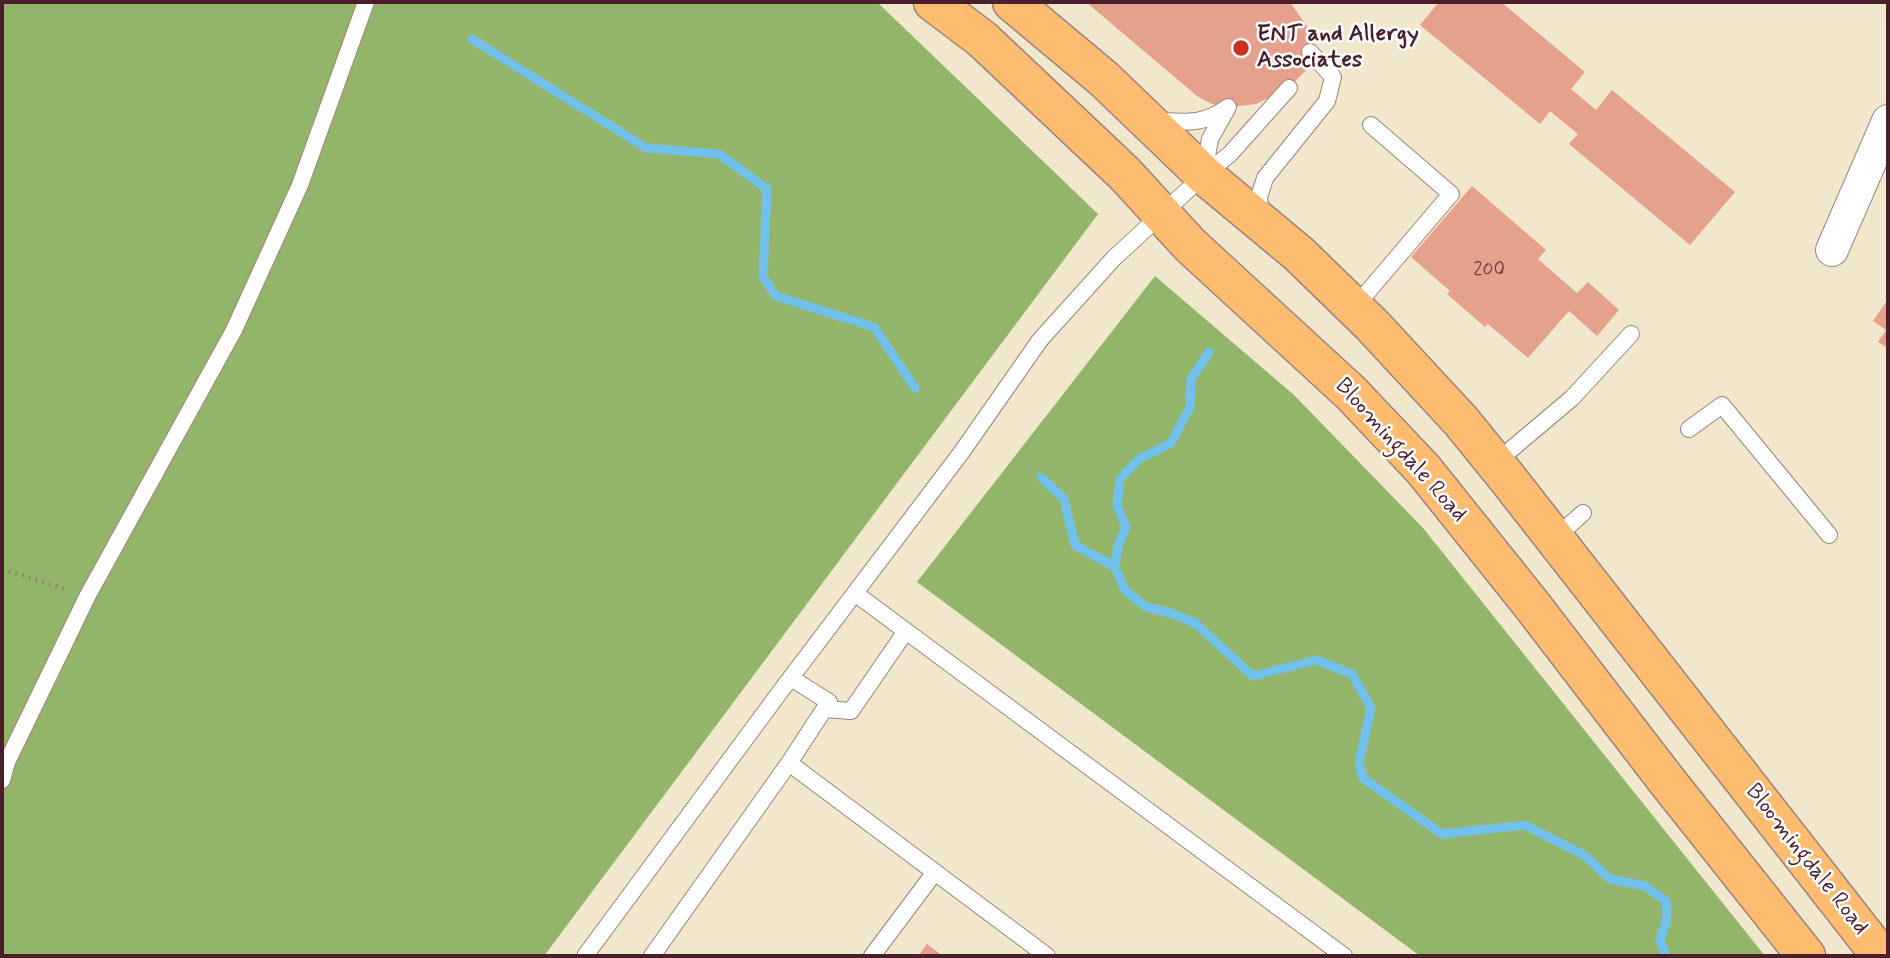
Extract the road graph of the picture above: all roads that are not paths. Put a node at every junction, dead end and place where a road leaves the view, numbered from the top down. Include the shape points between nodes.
1 (366, 2) edge
2 (933, 2) edge
3 (1012, 2) edge
4 (1310, 52) dead end
5 (1289, 88) dead end
6 (1149, 121) junction
7 (1888, 121) edge
8 (1371, 125) dead end
9 (1204, 175) junction
10 (1162, 214) junction
11 (1261, 223) junction
12 (1832, 250) dead end
13 (1354, 308) junction
14 (1631, 334) dead end
15 (1689, 429) dead end
16 (1495, 463) junction
17 (1583, 513) dead end
18 (1829, 535) dead end
19 (1555, 538) junction
20 (856, 594) junction
21 (906, 631) junction
22 (791, 678) junction
23 (825, 709) junction
24 (789, 763) junction
25 (2, 780) edge
26 (935, 872) junction
27 (585, 956) edge
28 (652, 956) edge
29 (872, 956) edge
30 (1047, 956) edge
31 (1344, 956) edge
32 (1806, 956) edge
33 (1881, 956) edge

1 - 25 lane via 300,185 234,330 88,595
2 - 10 main road, Bloomingdale Road via 992,48
3 - 6 main road, Bloomingdale Road
4 - 11 lane via 1333,77 1327,101 1265,178 1259,197
5 - 9 lane via 1230,154
6 - 9 main road, Bloomingdale Road
6 - 9 lane via 1205,121 1228,107 1210,139
7 - 12 street
8 - 13 lane via 1451,194
9 - 10 lane
9 - 11 main road, Bloomingdale Road
10 - 20 lane via 1114,258 1040,340
10 - 32 main road, Bloomingdale Road via 1351,393 1423,469
11 - 13 main road, Bloomingdale Road
13 - 16 main road, Bloomingdale Road via 1417,372
14 - 16 lane via 1572,398
15 - 18 lane via 1722,405
16 - 19 main road, Bloomingdale Road
17 - 19 lane
19 - 33 main road, Bloomingdale Road
20 - 21 lane
20 - 22 lane
21 - 23 lane via 851,711
21 - 31 lane
22 - 23 lane via 829,702
22 - 27 lane
23 - 24 lane
24 - 26 lane
24 - 28 lane
26 - 29 lane
26 - 30 lane

